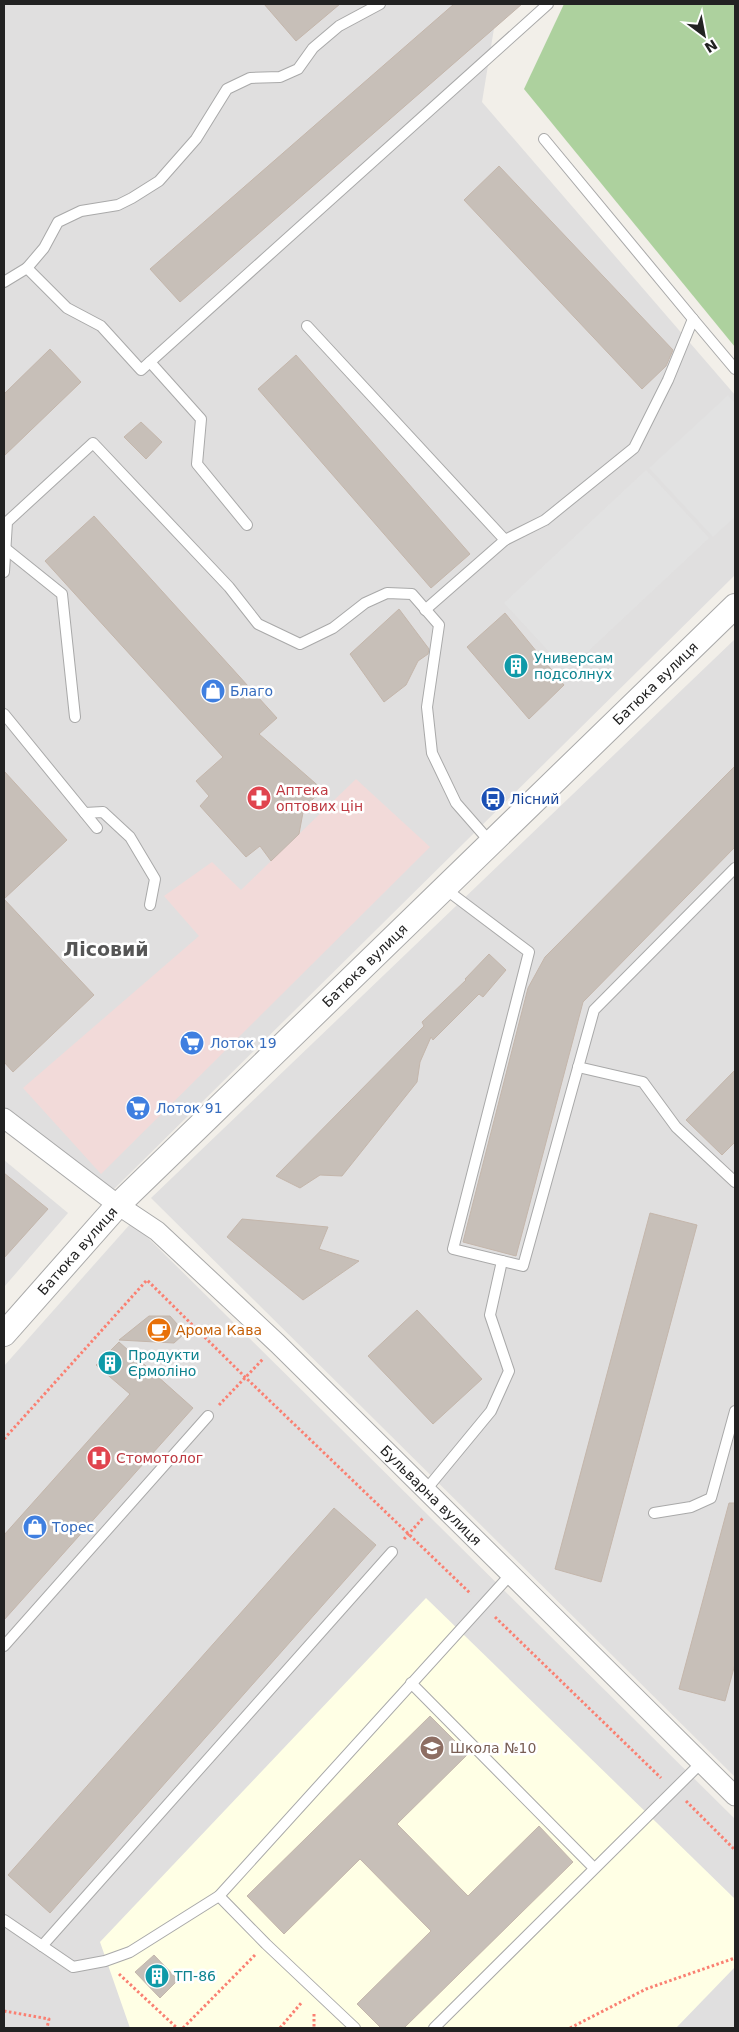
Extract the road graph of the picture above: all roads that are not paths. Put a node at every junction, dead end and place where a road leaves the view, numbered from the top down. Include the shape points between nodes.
1 (548, 4) edge
2 (373, 5) edge
3 (544, 139) dead end
4 (27, 268) junction
5 (4, 282) edge
6 (693, 319) junction
7 (308, 326) dead end
8 (150, 362) junction
9 (735, 369) edge
10 (247, 525) dead end
11 (505, 540) junction
12 (6, 549) junction
13 (4, 572) edge
14 (735, 606) edge
15 (426, 610) junction
16 (4, 714) edge
17 (75, 717) dead end
18 (85, 813) junction
19 (97, 828) dead end
20 (491, 843) junction
21 (735, 868) edge
22 (444, 888) junction
23 (150, 905) dead end
24 (578, 1067) junction
25 (4, 1118) edge
26 (735, 1182) edge
27 (118, 1204) junction
28 (502, 1261) junction
29 (4, 1334) edge
30 (735, 1411) edge
31 (208, 1416) road end
32 (431, 1497) junction
33 (654, 1513) dead end
34 (392, 1552) road end
35 (510, 1575) junction
36 (4, 1646) edge
37 (411, 1683) junction
38 (701, 1763) junction
39 (735, 1796) edge
40 (594, 1868) junction
41 (219, 1896) junction
42 (4, 1920) edge
43 (42, 1946) junction
44 (355, 2028) edge
45 (434, 2028) edge

1 - 8 lane
2 - 4 lane via 312,48 298,69 280,77 250,78 226,89 196,139 159,181 118,204 82,211 58,222 44,248
3 - 6 lane
4 - 5 lane
4 - 8 lane via 67,308 101,326 141,370
6 - 9 lane
6 - 11 lane via 668,380 634,448 545,520
7 - 11 lane
8 - 10 lane via 201,419 197,464
11 - 15 lane
12 - 13 lane
12 - 15 lane via 7,522 93,443 229,587 258,624 300,644 333,628 387,592 412,594
12 - 17 lane via 62,594
14 - 20 street, Батюка вулиця
15 - 20 lane via 439,625 427,707 432,753 456,803
16 - 18 lane
18 - 19 lane
18 - 23 lane via 103,812 130,837 154,879
20 - 22 street, Батюка вулиця
21 - 24 lane via 594,1010
22 - 27 street, Батюка вулиця
22 - 28 lane via 529,952 453,1249
24 - 26 lane via 643,1082 676,1127
24 - 28 lane via 523,1266
25 - 27 street, Бульварна вулиця
27 - 29 street, Батюка вулиця
27 - 32 street, Бульварна вулиця via 157,1231 278,1344
28 - 32 lane via 490,1315 509,1371 491,1411
30 - 33 lane via 711,1498 691,1507
31 - 36 lane
32 - 35 street, Бульварна вулиця
34 - 43 lane
35 - 37 lane
35 - 38 street, Бульварна вулиця
37 - 40 lane
37 - 41 lane
38 - 39 street, Бульварна вулиця
38 - 40 lane
40 - 45 lane
41 - 43 lane via 130,1952 105,1961 73,1967
41 - 44 lane
42 - 43 lane

